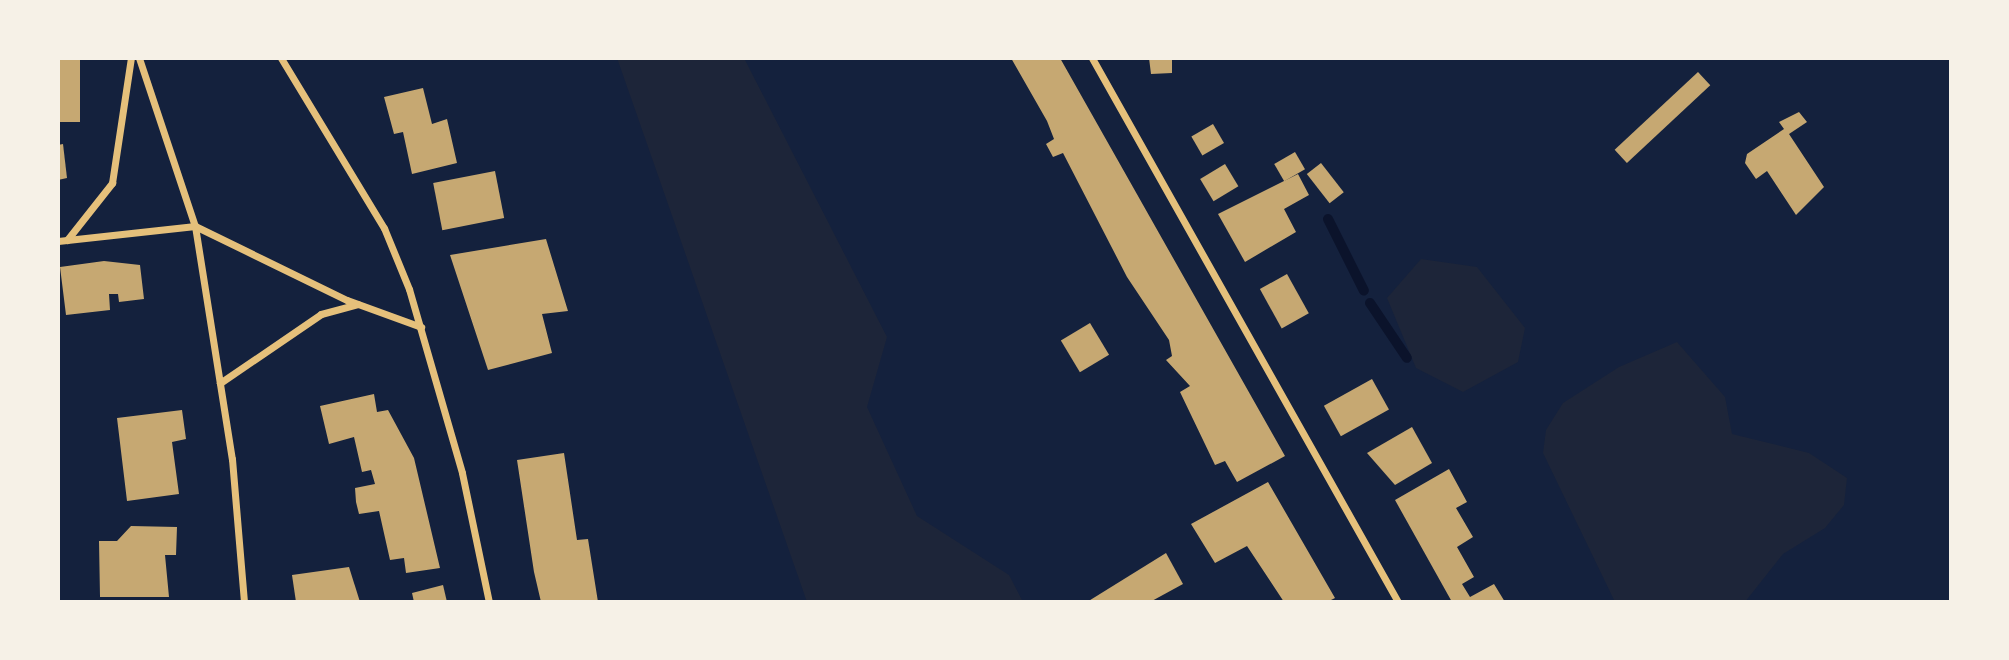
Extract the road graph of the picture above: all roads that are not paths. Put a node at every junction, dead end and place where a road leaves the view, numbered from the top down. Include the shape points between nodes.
1 (131, 58) edge
2 (139, 58) edge
3 (281, 58) edge
4 (1092, 58) edge
5 (195, 226) junction
6 (62, 240) edge
7 (358, 304) junction
8 (421, 327) junction
9 (220, 383) junction
10 (244, 602) edge
11 (489, 602) edge
12 (1398, 602) edge

1 - 6 street via 112,183
2 - 5 street
3 - 8 street via 384,229
4 - 12 street
5 - 6 street
5 - 7 street
5 - 9 street
7 - 8 street
7 - 9 street via 321,314
8 - 11 street via 463,473
9 - 10 street

